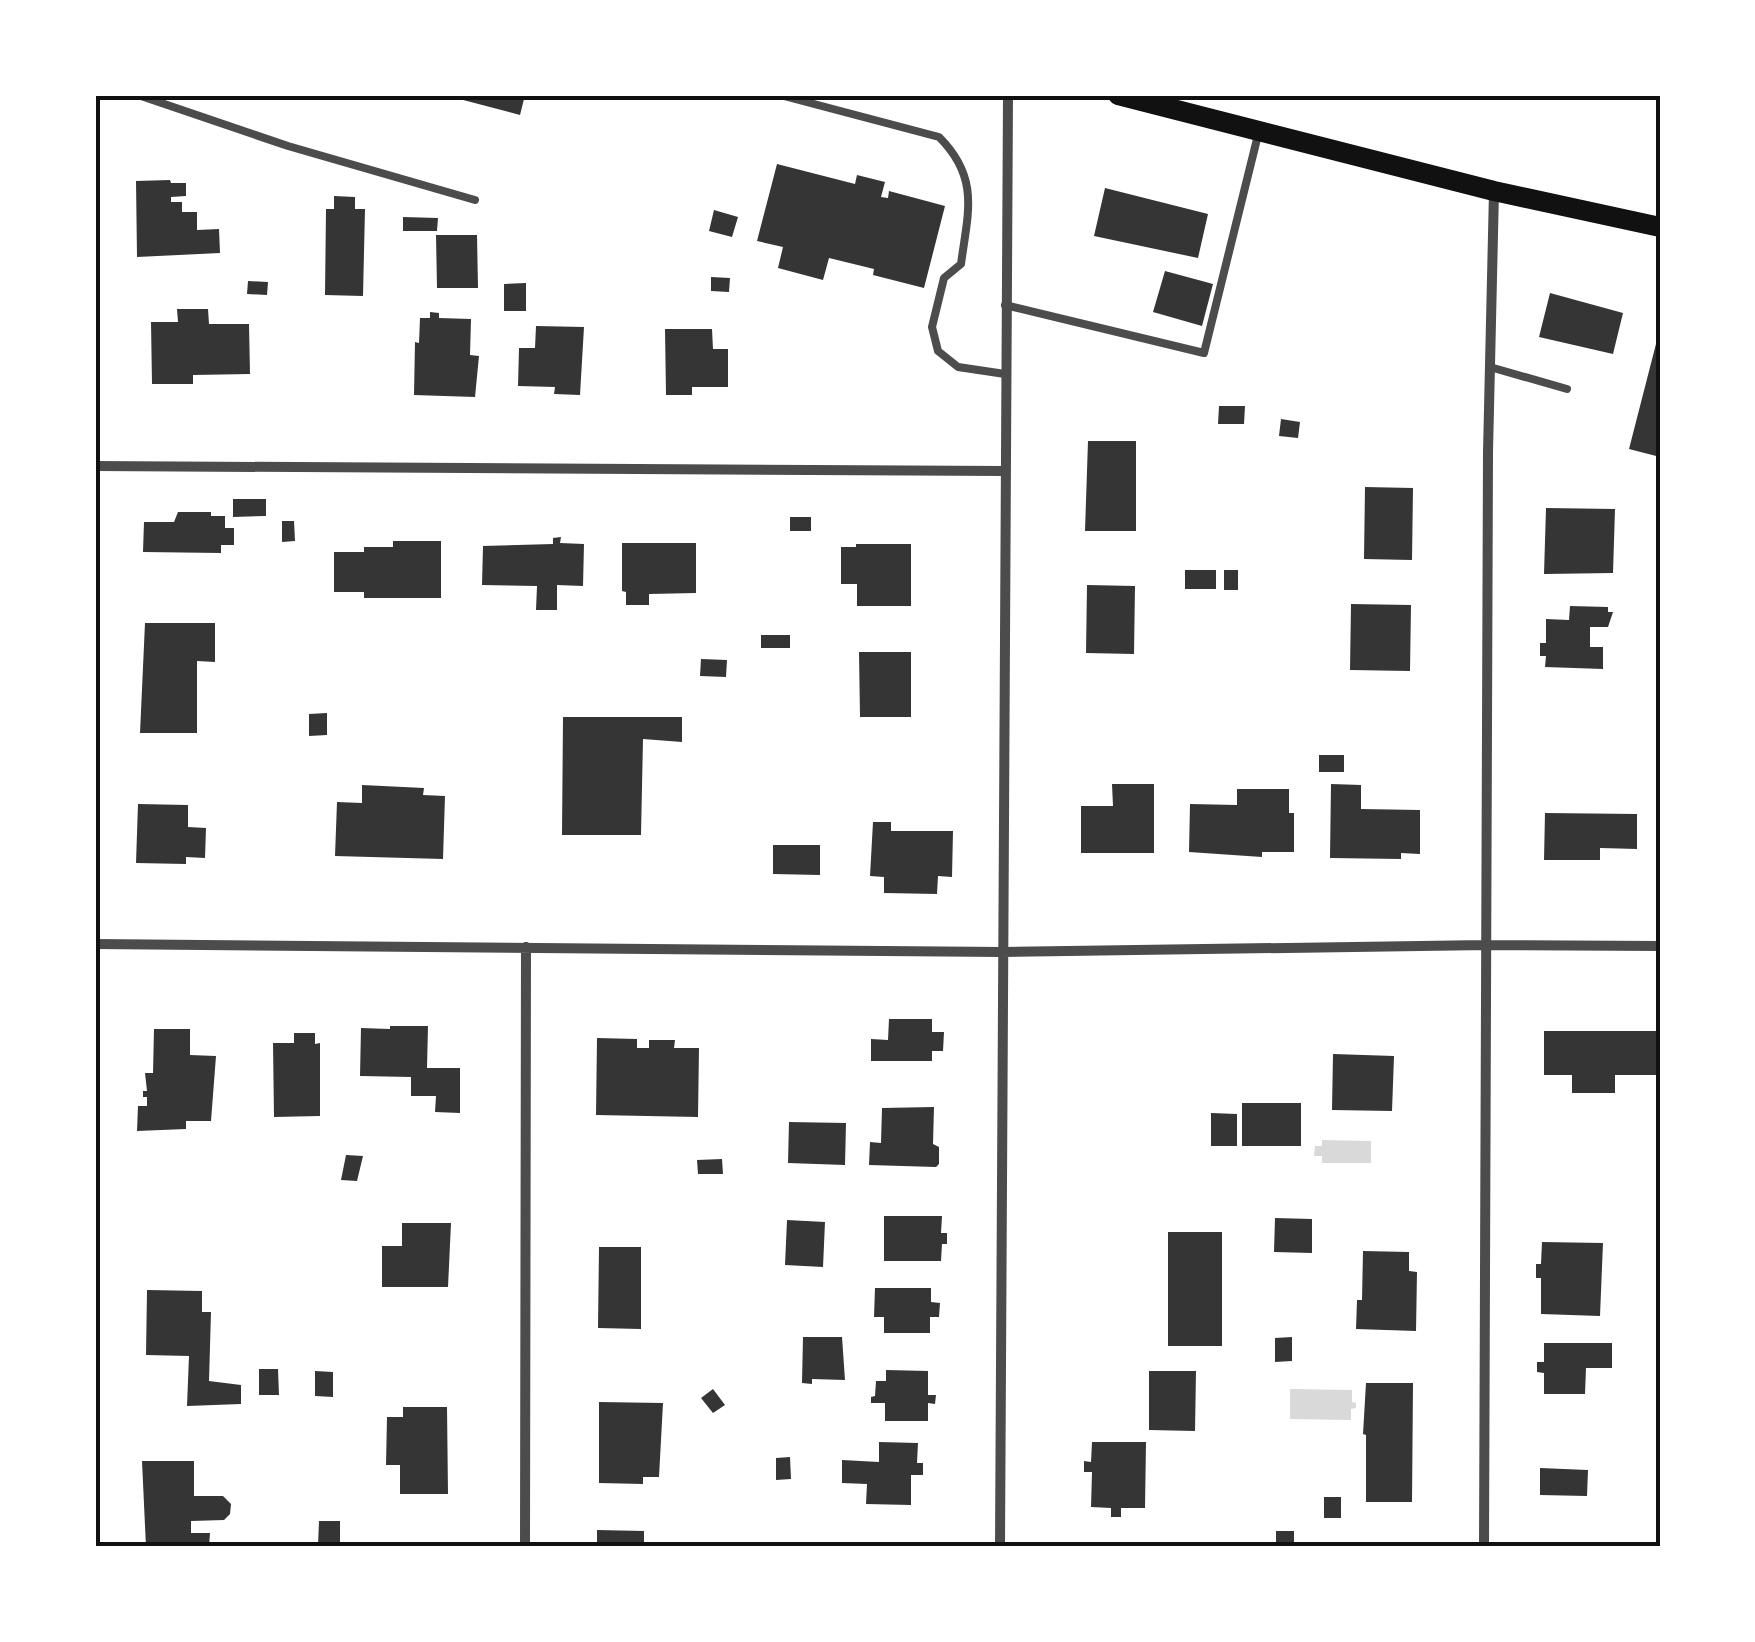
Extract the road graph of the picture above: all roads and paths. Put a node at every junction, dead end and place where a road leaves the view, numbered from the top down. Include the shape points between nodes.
1 (138, 95) edge
2 (1008, 95) edge
3 (1118, 95) edge
4 (777, 96) edge
5 (1259, 130) junction
6 (1494, 190) junction
7 (474, 200) dead end
8 (1660, 226) edge
9 (1005, 305) junction
10 (1490, 367) junction
11 (1005, 374) junction
12 (1567, 389) dead end
13 (95, 466) edge
14 (1006, 471) junction
15 (95, 944) edge
16 (1486, 945) junction
17 (1660, 946) edge
18 (526, 947) junction
19 (1003, 952) junction
20 (525, 1547) edge
21 (1000, 1547) edge
22 (1484, 1547) edge

1 - 7 lane
2 - 9 street
3 - 5 main road
4 - 11 lane via 939,137 958,156 968,178 961,264 944,278 932,327 938,351 958,367
5 - 6 main road
5 - 9 lane via 1204,353
6 - 8 main road
6 - 10 street
9 - 11 street
10 - 12 lane
10 - 16 street
11 - 14 street
13 - 14 street
14 - 19 street
15 - 18 street
16 - 17 street
16 - 19 street
16 - 22 street
18 - 19 street
18 - 20 street
19 - 21 street

